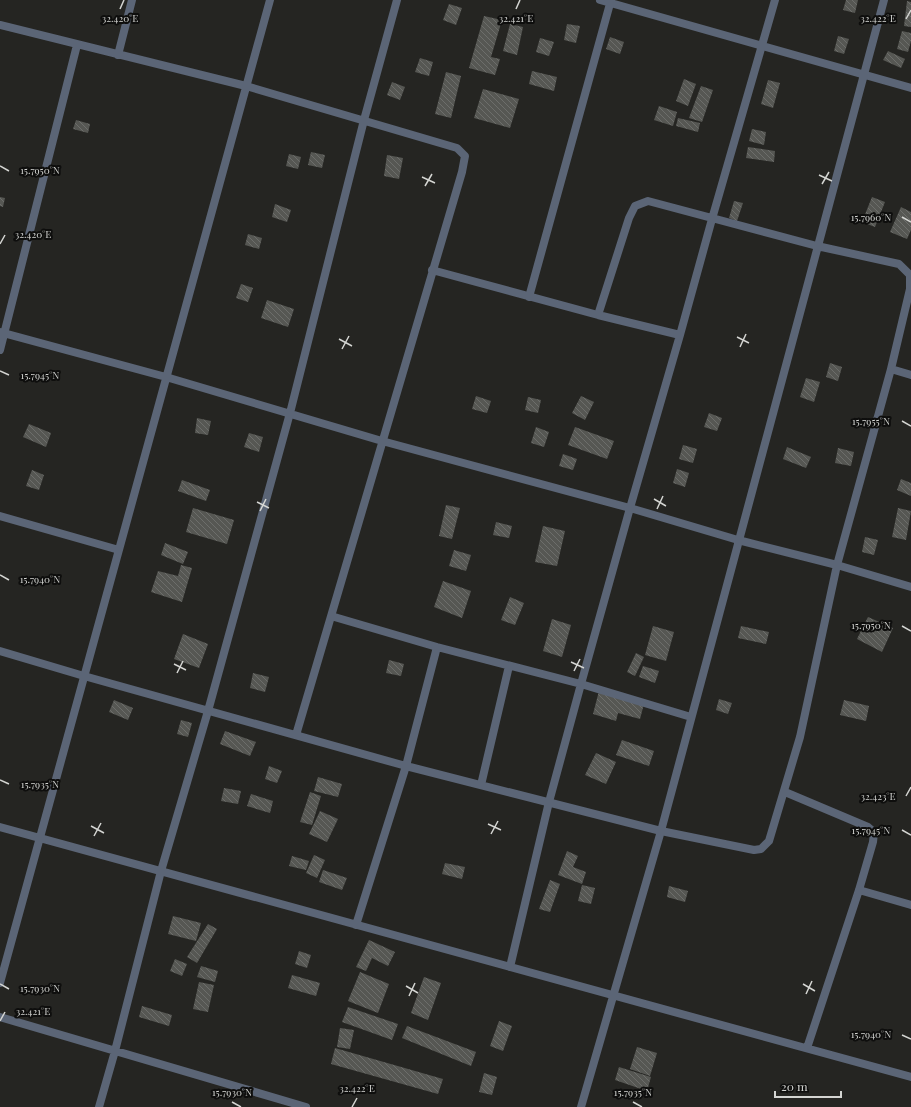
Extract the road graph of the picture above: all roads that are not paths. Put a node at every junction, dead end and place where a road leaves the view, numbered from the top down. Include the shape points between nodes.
1 (132, 0) edge
2 (270, 0) edge
3 (397, 0) edge
4 (600, 0) edge
5 (775, 0) edge
6 (884, 0) edge
7 (610, 1) edge
8 (0, 25) edge
9 (77, 45) junction
10 (763, 46) junction
11 (118, 55) junction
12 (863, 74) junction
13 (246, 86) junction
14 (911, 88) edge
15 (364, 120) junction
16 (712, 219) junction
17 (817, 246) junction
18 (432, 270) junction
19 (529, 297) junction
20 (598, 315) junction
21 (2, 333) edge
22 (680, 335) junction
23 (0, 350) edge
24 (891, 369) junction
25 (911, 375) edge
26 (166, 377) junction
27 (290, 413) junction
28 (382, 440) junction
29 (630, 508) junction
30 (0, 516) edge
31 (738, 540) junction
32 (119, 550) junction
33 (837, 565) junction
34 (911, 586) edge
35 (331, 616) junction
36 (437, 647) junction
37 (0, 651) edge
38 (509, 666) junction
39 (84, 676) junction
40 (581, 684) junction
41 (208, 710) junction
42 (691, 717) junction
43 (296, 735) junction
44 (406, 766) junction
45 (481, 785) junction
46 (784, 792) junction
47 (549, 802) junction
48 (0, 827) edge
49 (661, 831) junction
50 (40, 838) junction
51 (161, 871) junction
52 (859, 890) junction
53 (911, 905) edge
54 (356, 925) junction
55 (510, 967) junction
56 (0, 983) edge
57 (613, 995) junction
58 (0, 1017) edge
59 (807, 1048) junction
60 (115, 1051) junction
61 (911, 1077) edge
62 (99, 1107) edge
63 (306, 1107) edge
64 (581, 1107) edge

1 - 11 street
2 - 13 street
3 - 15 street
4 - 7 street
5 - 10 street
6 - 12 street
7 - 10 street
7 - 19 street
8 - 9 street
9 - 11 street
9 - 21 street
10 - 12 street
10 - 16 street
11 - 13 street
12 - 14 street
12 - 17 street
13 - 15 street
13 - 26 street
15 - 18 street via 456,148 465,156
15 - 27 street
16 - 17 street
16 - 20 street via 648,201 635,206
16 - 22 street
17 - 24 street via 899,264 910,275 910,289
17 - 31 street
18 - 19 street
18 - 28 street
19 - 20 street
20 - 22 street
21 - 23 street
21 - 26 street
22 - 29 street
24 - 25 street
24 - 33 street
26 - 27 street
26 - 32 street
27 - 28 street
27 - 41 street
28 - 29 street
28 - 35 street
29 - 31 street
29 - 40 street
30 - 32 street
31 - 33 street
31 - 42 street
32 - 39 street
33 - 34 street
33 - 46 street via 800,737
35 - 36 street
35 - 43 street
36 - 38 street
36 - 44 street
37 - 39 street
38 - 40 street
38 - 45 street
39 - 41 street
39 - 50 street
40 - 42 street
40 - 47 street
41 - 43 street
41 - 51 street
42 - 49 street
43 - 44 street
44 - 45 street
44 - 54 street
45 - 47 street
46 - 49 street via 769,841 761,849 754,850
46 - 52 street via 868,827 874,832
47 - 49 street
47 - 55 street
48 - 50 street
49 - 57 street
50 - 51 street
50 - 56 street
51 - 54 street
51 - 60 street
52 - 53 street
52 - 59 street
54 - 55 street
55 - 57 street
57 - 59 street
57 - 64 street
58 - 60 street
59 - 61 street
60 - 62 street
60 - 63 street

